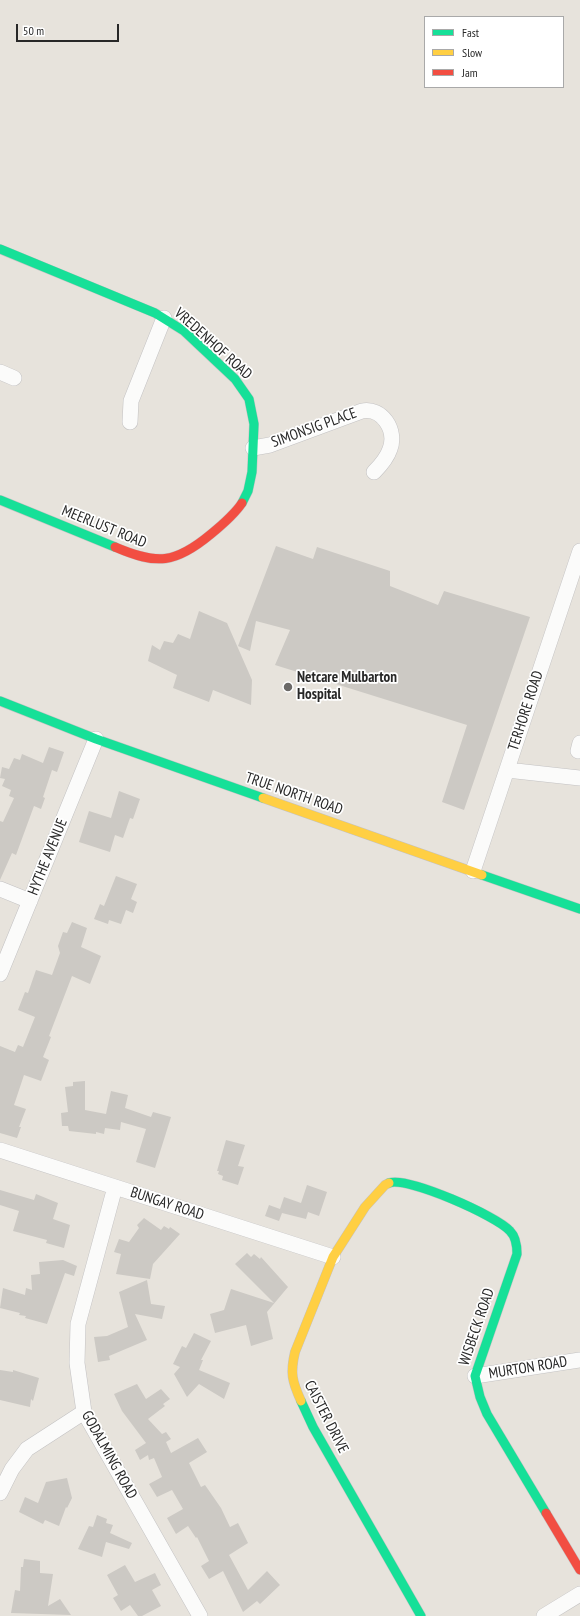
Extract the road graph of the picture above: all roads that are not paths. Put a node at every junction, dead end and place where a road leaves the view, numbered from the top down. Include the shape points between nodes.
1 (0, 249) edge
2 (164, 318) junction
3 (0, 372) edge
4 (14, 378) dead end
5 (130, 422) dead end
6 (254, 448) junction
7 (374, 472) dead end
8 (0, 500) edge
9 (234, 514) joint
10 (580, 551) edge
11 (0, 701) edge
12 (96, 739) junction
13 (507, 770) junction
14 (580, 778) edge
15 (473, 871) junction
16 (0, 889) edge
17 (30, 901) junction
18 (580, 909) edge
19 (0, 974) edge
20 (0, 1150) edge
21 (385, 1185) joint
22 (115, 1187) junction
23 (334, 1257) junction
24 (580, 1360) edge
25 (475, 1376) junction
26 (84, 1412) junction
27 (0, 1493) edge
28 (580, 1570) edge
29 (580, 1594) edge
30 (200, 1616) edge
31 (422, 1616) edge
32 (544, 1616) edge

1 - 2 street, VREDENHOF ROAD via 147,308
2 - 5 street via 131,401
2 - 6 street, VREDENHOF ROAD via 184,332 242,387 252,411
3 - 4 street
6 - 7 street, SIMONSIG PLACE via 270,445 362,411 372,411 385,419 392,438 390,449
6 - 9 street, VREDENHOF ROAD via 250,490
8 - 9 street, MEERLUST ROAD via 138,557 154,561 182,555 206,539
10 - 13 street, TERHORE ROAD
11 - 12 street, TRUE NORTH ROAD
12 - 15 street, TRUE NORTH ROAD
12 - 17 street, HYTHE AVENUE
13 - 14 street
13 - 15 street, TERHORE ROAD
15 - 18 street, TRUE NORTH ROAD
16 - 17 street
17 - 19 street, HYTHE AVENUE
20 - 22 street, BUNGAY ROAD
21 - 23 street, CAISTER DRIVE via 365,1206
21 - 25 street, WISBECK ROAD via 392,1182 406,1183 488,1214 510,1230 517,1242 518,1254
22 - 23 street, BUNGAY ROAD
22 - 26 street, GODALMING ROAD via 78,1324 77,1363
23 - 31 street, CAISTER DRIVE via 295,1352 291,1368 293,1383 313,1427
24 - 25 street, MURTON ROAD
25 - 28 street, WISBECK ROAD via 487,1414
26 - 27 street via 27,1449 12,1469
26 - 30 street, GODALMING ROAD
29 - 32 street

